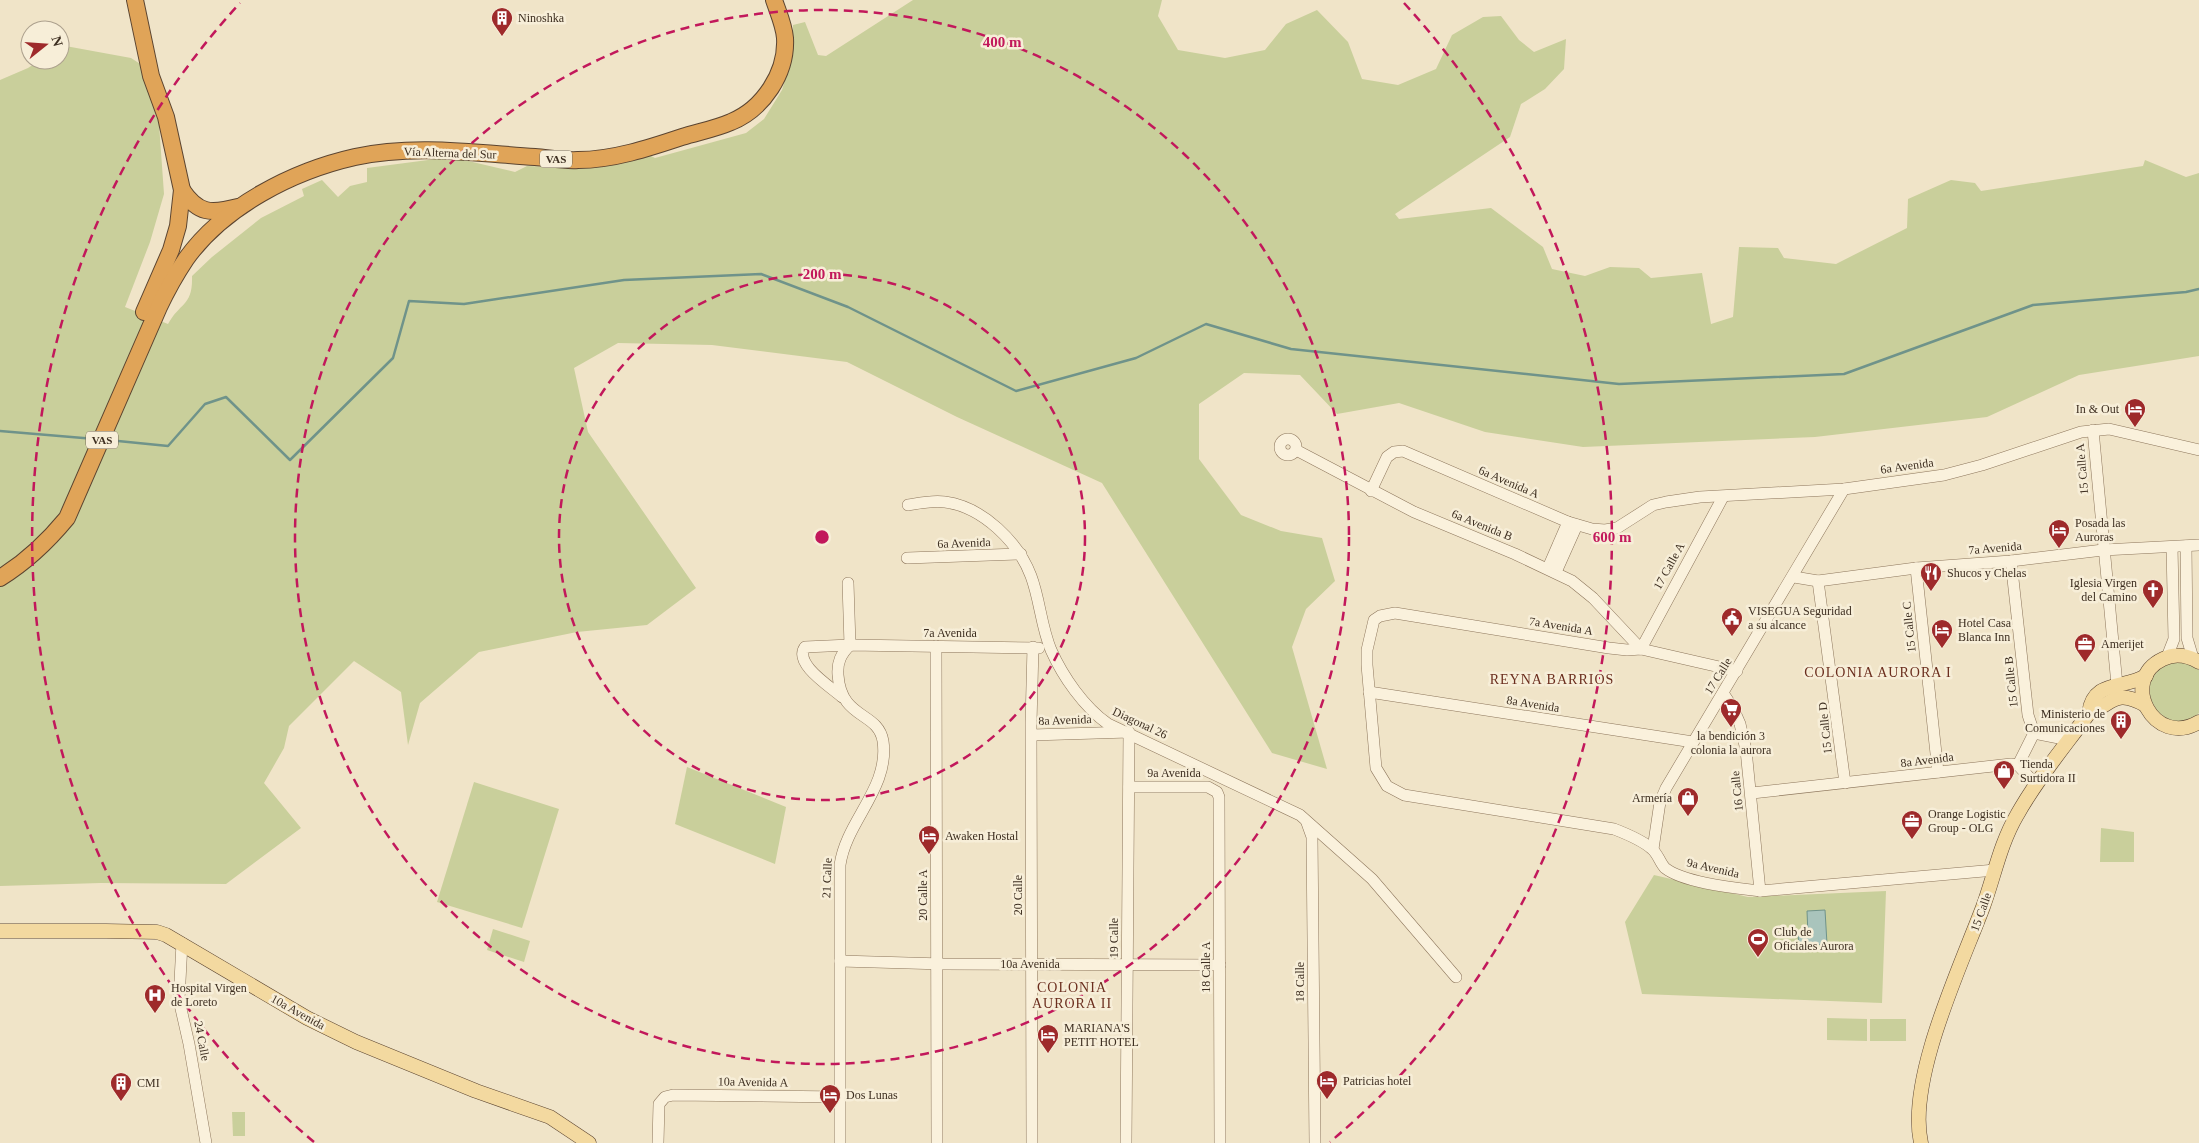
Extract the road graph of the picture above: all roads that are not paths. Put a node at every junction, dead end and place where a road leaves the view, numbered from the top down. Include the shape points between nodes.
1 (135, 0) edge
2 (144, 0) edge
3 (774, 0) edge
4 (166, 117) junction
5 (182, 190) junction
6 (241, 206) junction
7 (153, 305) junction
8 (2093, 430) junction
9 (1296, 450) dead end
10 (2199, 450) edge
11 (1844, 489) junction
12 (1371, 491) junction
13 (1722, 497) junction
14 (908, 505) dead end
15 (1572, 523) junction
16 (1617, 528) joint
17 (2199, 545) edge
18 (2186, 546) junction
19 (2172, 547) junction
20 (2103, 550) junction
21 (1021, 554) junction
22 (908, 558) dead end
23 (2011, 561) junction
24 (0, 565) edge
25 (1916, 568) junction
26 (1552, 570) junction
27 (1794, 577) junction
28 (0, 578) edge
29 (1818, 581) junction
30 (848, 583) dead end
31 (850, 645) junction
32 (936, 646) junction
33 (1033, 647) junction
34 (1050, 648) junction
35 (1640, 649) junction
36 (2167, 657) junction
37 (2196, 660) edge
38 (1737, 671) junction
39 (2146, 676) junction
40 (2117, 685) junction
41 (1369, 692) junction
42 (1723, 693) junction
43 (842, 698) junction
44 (2144, 705) junction
45 (2089, 713) junction
46 (2199, 722) edge
47 (1129, 732) junction
48 (2034, 734) junction
49 (1032, 735) junction
50 (2069, 740) junction
51 (1693, 742) junction
52 (2018, 765) junction
53 (1938, 772) junction
54 (1845, 783) junction
55 (2036, 785) junction
56 (1128, 787) junction
57 (1217, 792) joint
58 (1752, 793) junction
59 (1307, 821) junction
60 (1649, 847) junction
61 (1995, 870) junction
62 (1760, 891) junction
63 (0, 931) edge
64 (182, 943) junction
65 (840, 961) junction
66 (937, 964) junction
67 (1032, 964) junction
68 (1128, 964) junction
69 (1220, 965) junction
70 (1456, 977) dead end
71 (840, 1097) junction
72 (1917, 1139) edge
73 (206, 1143) edge
74 (589, 1143) edge
75 (658, 1143) edge
76 (840, 1143) edge
77 (937, 1143) edge
78 (1032, 1143) edge
79 (1126, 1143) edge
80 (1220, 1143) edge
81 (1315, 1143) edge

1 - 4 highway, Vía Alterna del Sur / VAS via 150,76
2 - 4 highway
3 - 6 highway, Vía Alterna del Sur / VAS via 785,38 782,62 769,92 752,110 730,123 631,152 579,160 439,150 381,152 309,172
4 - 5 highway, Vía Alterna del Sur / VAS
5 - 6 highway via 191,203 206,211
5 - 7 highway, Vía Alterna del Sur / VAS via 178,226
6 - 7 highway, Vía Alterna del Sur / VAS via 204,238
7 - 24 highway, Vía Alterna del Sur / VAS via 69,492 53,519 37,536
7 - 28 highway, Vía Alterna del Sur / VAS via 73,508 53,535
8 - 10 street, 6a Avenida via 2109,429
8 - 11 street, 6a Avenida via 1944,475
8 - 20 street, 15 Calle A
9 - 12 street, 6a Avenida B
11 - 13 street, 6a Avenida
11 - 27 street, 17 Calle
12 - 15 street, 6a Avenida A via 1387,457 1394,452 1403,452
12 - 26 street, 6a Avenida B
13 - 16 street, 6a Avenida via 1700,497 1653,505
13 - 35 street, 17 Calle A
14 - 21 street via 946,502 971,510 998,530
15 - 16 street, 6a Avenida A via 1599,529
15 - 26 street
17 - 18 street, 7a Avenida
18 - 19 street, 7a Avenida
18 - 37 street via 2187,638
19 - 20 street, 7a Avenida
19 - 36 street via 2174,638
20 - 23 street, 7a Avenida
20 - 40 street, 15 Calle A
21 - 22 street, 6a Avenida
21 - 34 street, Diagonal 26 via 1035,586
23 - 25 street, 7a Avenida
23 - 48 street, 15 Calle B via 2028,715
25 - 29 street, 7a Avenida
25 - 53 street, 15 Calle C
26 - 35 street, 6a Avenida B via 1593,598
27 - 29 street, 7a Avenida
27 - 38 street, 17 Calle
29 - 54 street, 15 Calle D
30 - 31 street
31 - 32 street, 7a Avenida
31 - 43 street via 839,661
31 - 43 street, 7a Avenida via 805,647 802,651 802,660 807,667
32 - 33 street, 7a Avenida
32 - 66 street, 20 Calle A
33 - 34 street, 7a Avenida
33 - 49 street, 20 Calle
34 - 47 street, Diagonal 26 via 1087,706 1108,724
35 - 38 street, 7a Avenida A
35 - 41 street, 7a Avenida A via 1609,648 1395,613 1380,616 1371,628 1367,650
36 - 37 main road via 2176,655
36 - 39 main road via 2151,667
38 - 42 street, 17 Calle
39 - 40 main road, 15 Calle
39 - 44 main road via 2142,690
40 - 45 main road, 15 Calle via 2101,691 2091,702
41 - 51 street, 8a Avenida
41 - 60 street, 9a Avenida via 1376,768 1386,786 1404,795 1614,829
42 - 51 street, 17 Calle
42 - 58 street, 16 Calle via 1740,724
43 - 65 street, 21 Calle via 880,731 884,753 879,778 841,855
44 - 45 main road, 15 Calle via 2133,698 2119,698
44 - 46 main road via 2164,726 2188,727
45 - 50 main road, 15 Calle
47 - 49 street, 8a Avenida
47 - 56 street, 19 Calle
47 - 59 street, Diagonal 26
48 - 50 street
48 - 52 street
49 - 67 street, 20 Calle
50 - 55 main road, 15 Calle
51 - 60 street, 17 Calle via 1660,802
52 - 53 street, 8a Avenida
52 - 55 street
53 - 54 street, 8a Avenida
54 - 58 street, 8a Avenida
55 - 61 main road, 15 Calle via 2008,833
56 - 57 street, 9a Avenida via 1200,786
56 - 68 street, 19 Calle
57 - 69 street, 18 Calle A via 1220,804
58 - 62 street, 16 Calle
59 - 70 street, Diagonal 26 via 1372,880
59 - 81 street, 18 Calle via 1312,837
60 - 62 street, 9a Avenida via 1665,868 1685,878
61 - 62 street, 9a Avenida
61 - 72 main road, 15 Calle via 1930,1050
63 - 64 main road, 10a Avenida via 157,932
64 - 73 street, 24 Calle via 179,1000
64 - 74 main road, 10a Avenida via 307,1018 356,1042 476,1091 550,1117
65 - 66 street, 10a Avenida
65 - 71 street, 21 Calle
66 - 67 street, 10a Avenida
66 - 77 street, 20 Calle A
67 - 68 street, 10a Avenida
67 - 78 street, 20 Calle
68 - 69 street, 10a Avenida
68 - 79 street, 19 Calle
69 - 80 street, 18 Calle A
71 - 75 street, 10a Avenida A via 665,1097 659,1104
71 - 76 street, 21 Calle

